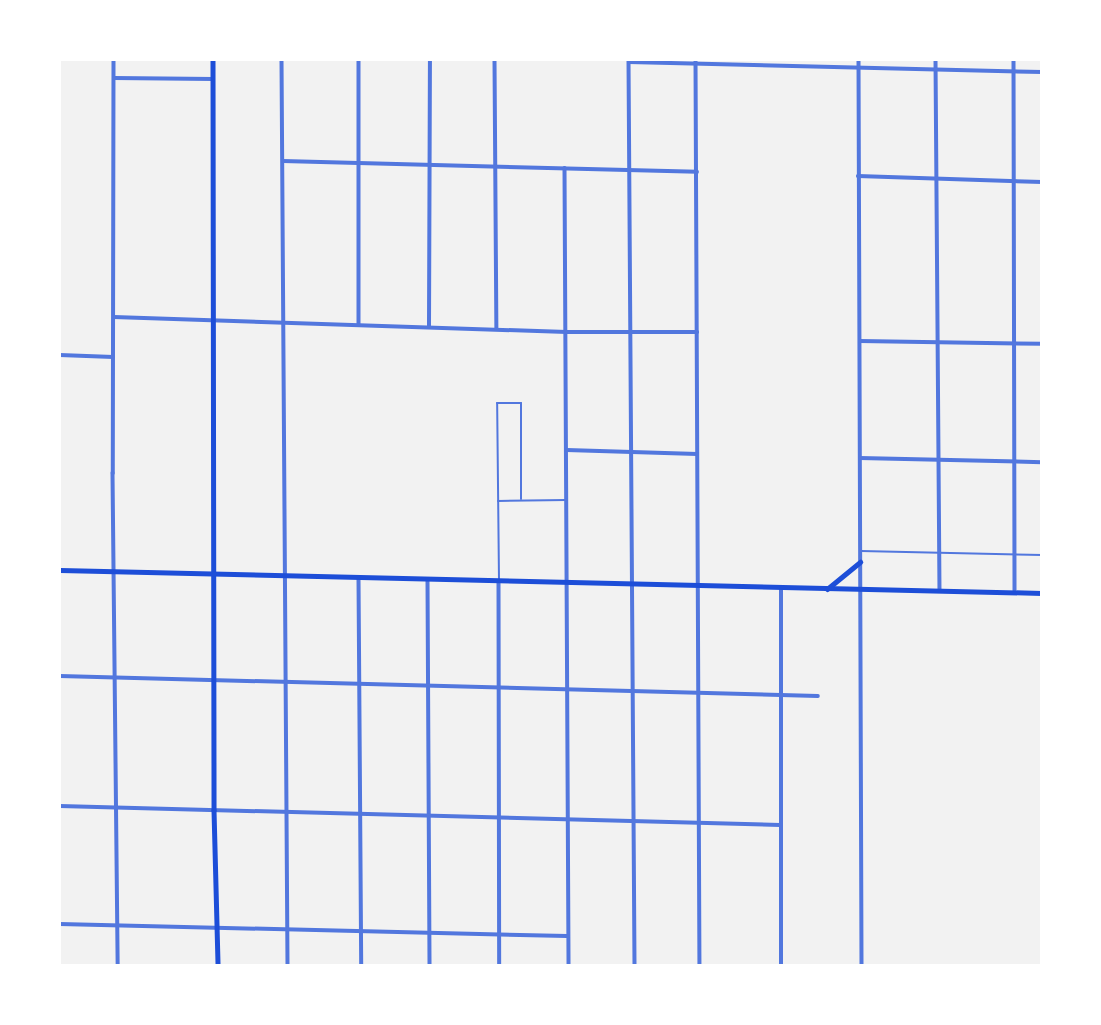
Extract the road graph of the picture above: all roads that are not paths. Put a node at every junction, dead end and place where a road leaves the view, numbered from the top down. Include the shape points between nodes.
1 (114, 60) edge
2 (213, 60) edge
3 (282, 60) edge
4 (359, 60) edge
5 (430, 60) edge
6 (495, 60) edge
7 (859, 60) edge
8 (936, 60) edge
9 (1014, 60) edge
10 (629, 61) edge
11 (696, 61) edge
12 (859, 68) junction
13 (935, 70) junction
14 (1014, 72) junction
15 (1041, 72) edge
16 (114, 78) junction
17 (213, 79) junction
18 (283, 161) junction
19 (359, 163) junction
20 (429, 164) junction
21 (496, 166) junction
22 (565, 168) junction
23 (631, 171) junction
24 (697, 172) junction
25 (858, 176) junction
26 (937, 180) junction
27 (1014, 181) junction
28 (1041, 182) edge
29 (114, 317) junction
30 (212, 321) junction
31 (283, 323) junction
32 (359, 325) junction
33 (429, 328) junction
34 (497, 329) junction
35 (567, 332) junction
36 (632, 332) junction
37 (697, 332) junction
38 (860, 341) junction
39 (939, 342) junction
40 (1014, 343) junction
41 (1041, 344) edge
42 (60, 355) edge
43 (114, 357) junction
44 (566, 450) junction
45 (633, 452) junction
46 (697, 454) junction
47 (860, 458) junction
48 (940, 460) junction
49 (1016, 462) junction
50 (1041, 462) edge
51 (521, 499) junction
52 (498, 500) junction
53 (566, 500) junction
54 (860, 551) junction
55 (940, 552) junction
56 (1016, 554) junction
57 (1041, 555) edge
58 (860, 562) junction
59 (60, 570) edge
60 (114, 572) junction
61 (214, 573) junction
62 (285, 575) junction
63 (359, 578) junction
64 (428, 580) junction
65 (499, 581) junction
66 (567, 582) junction
67 (632, 584) junction
68 (698, 586) junction
69 (781, 588) junction
70 (827, 589) junction
71 (859, 589) junction
72 (940, 591) junction
73 (1015, 592) junction
74 (1041, 593) edge
75 (60, 676) edge
76 (115, 677) junction
77 (214, 680) junction
78 (285, 682) junction
79 (360, 684) junction
80 (429, 685) junction
81 (499, 686) junction
82 (566, 690) junction
83 (633, 691) junction
84 (699, 692) junction
85 (780, 695) junction
86 (818, 696) dead end
87 (60, 806) edge
88 (116, 807) junction
89 (214, 810) junction
90 (286, 812) junction
91 (361, 814) junction
92 (430, 816) junction
93 (499, 817) junction
94 (568, 820) junction
95 (634, 821) junction
96 (699, 823) junction
97 (780, 825) junction
98 (60, 923) edge
99 (118, 926) junction
100 (217, 928) junction
101 (288, 930) junction
102 (362, 931) junction
103 (430, 934) junction
104 (500, 935) junction
105 (567, 936) junction
106 (118, 965) edge
107 (218, 965) edge
108 (288, 965) edge
109 (362, 965) edge
110 (430, 965) edge
111 (500, 965) edge
112 (569, 965) edge
113 (635, 965) edge
114 (700, 965) edge
115 (781, 965) edge
116 (862, 965) edge

1 - 16 street
2 - 17 main road
3 - 18 street
4 - 19 street
5 - 20 street
6 - 21 street
7 - 12 street
8 - 13 street
9 - 14 street
10 - 11 street
10 - 23 street
11 - 12 street
11 - 24 street
12 - 13 street
12 - 25 street
13 - 14 street
13 - 26 street
14 - 15 street
14 - 27 street
16 - 17 street
16 - 29 street
17 - 30 main road
18 - 19 street
18 - 31 street
19 - 20 street
19 - 32 street
20 - 21 street
20 - 33 street
21 - 22 street
21 - 34 street
22 - 23 street
22 - 35 street
23 - 24 street
23 - 36 street
24 - 37 street
25 - 26 street
25 - 38 street
26 - 27 street
26 - 39 street
27 - 28 street
27 - 40 street
29 - 30 street
29 - 43 street
30 - 31 street
30 - 61 main road
31 - 32 street
31 - 62 street
32 - 33 street
33 - 34 street
34 - 35 street
35 - 36 street
35 - 44 street
36 - 37 street
36 - 45 street
37 - 46 street
38 - 39 street
38 - 47 street
39 - 40 street
39 - 48 street
40 - 41 street
40 - 49 street
42 - 43 street
43 - 60 street
44 - 45 street
44 - 53 street
45 - 46 street
45 - 67 street
46 - 68 street
47 - 48 street
47 - 54 street
48 - 49 street
48 - 55 street
49 - 50 street
49 - 56 street
51 - 52 lane
51 - 52 lane via 520,403 497,403
51 - 53 lane
52 - 65 lane
53 - 66 street
54 - 55 lane
54 - 58 street
55 - 56 lane
55 - 72 street
56 - 57 lane
56 - 73 street
58 - 70 main road
58 - 71 street
59 - 60 main road
60 - 61 main road
60 - 76 street
61 - 62 main road
61 - 77 main road
62 - 63 main road
62 - 78 street
63 - 64 main road
63 - 79 street
64 - 65 main road
64 - 80 street
65 - 66 main road
65 - 81 street
66 - 67 main road
66 - 82 street
67 - 68 main road
67 - 83 street
68 - 69 main road
68 - 84 street
69 - 70 main road
69 - 85 street
70 - 71 main road
71 - 72 main road
71 - 116 street
72 - 73 main road
73 - 74 main road
75 - 76 street
76 - 77 street
76 - 88 street
77 - 78 street
77 - 89 main road
78 - 79 street
78 - 90 street
79 - 80 street
79 - 91 street
80 - 81 street
80 - 92 street
81 - 82 street
81 - 93 street
82 - 83 street
82 - 94 street
83 - 84 street
83 - 95 street
84 - 85 street
84 - 96 street
85 - 86 street
85 - 97 street
87 - 88 street
88 - 89 street
88 - 99 street
89 - 90 street
89 - 100 main road
90 - 91 street
90 - 101 street
91 - 92 street
91 - 102 street
92 - 93 street
92 - 103 street
93 - 94 street
93 - 104 street
94 - 95 street
94 - 105 street
95 - 96 street
95 - 113 street
96 - 97 street
96 - 114 street
97 - 115 street
98 - 99 street
99 - 100 street
99 - 106 street
100 - 101 street
100 - 107 main road
101 - 102 street
101 - 108 street
102 - 103 street
102 - 109 street
103 - 104 street
103 - 110 street
104 - 105 street
104 - 111 street
105 - 112 street

